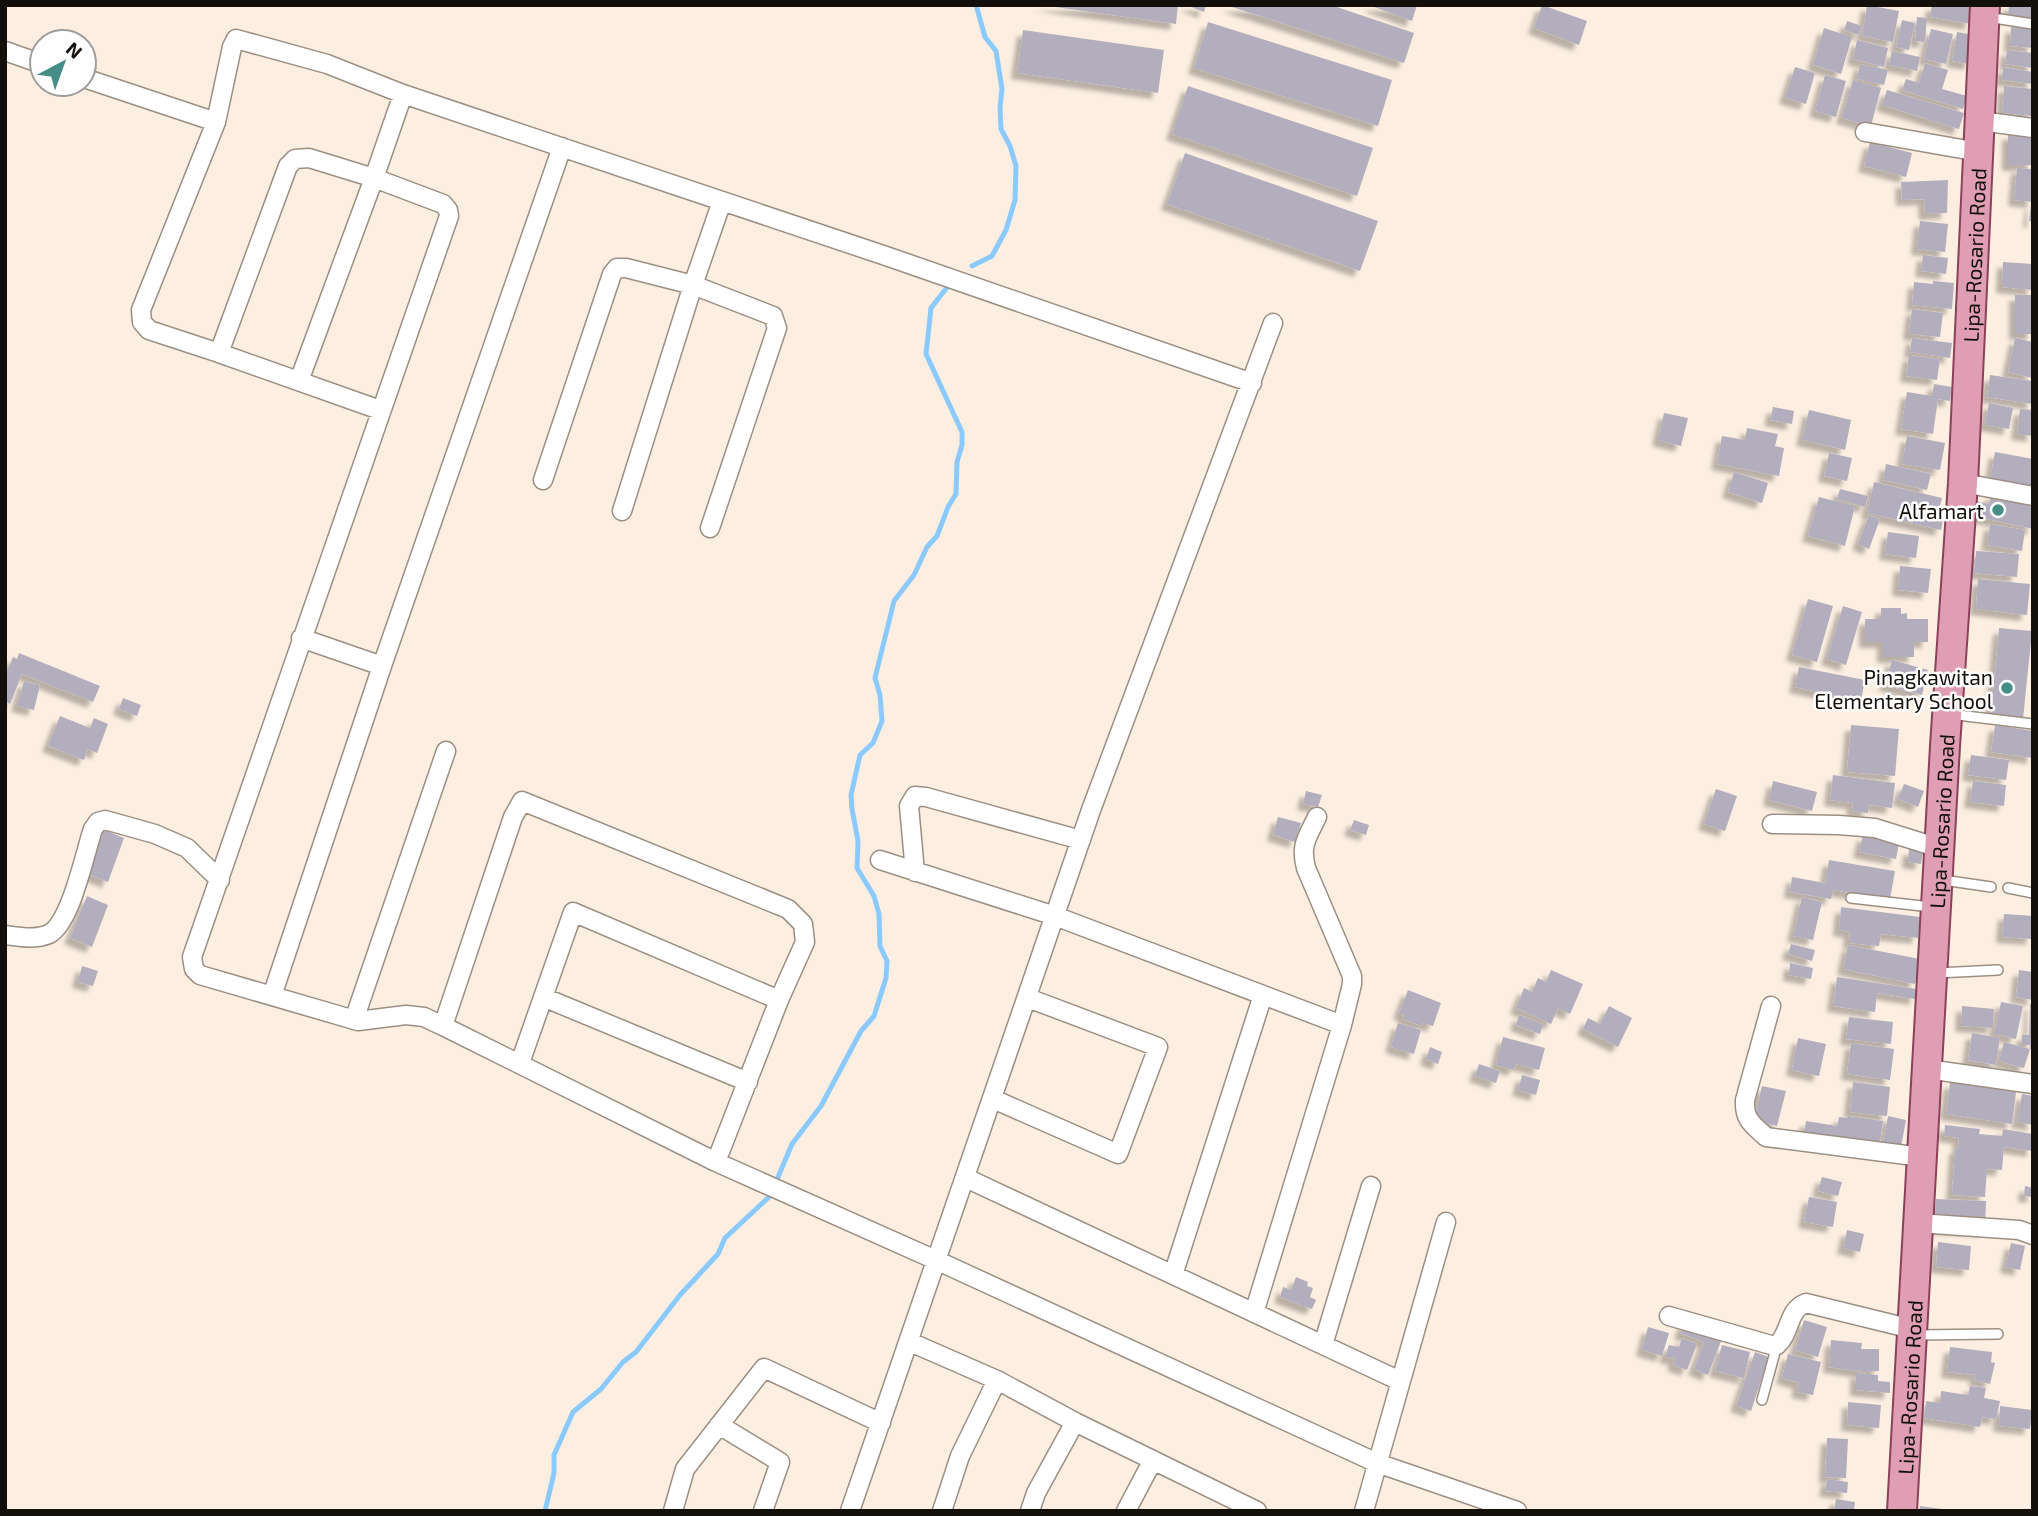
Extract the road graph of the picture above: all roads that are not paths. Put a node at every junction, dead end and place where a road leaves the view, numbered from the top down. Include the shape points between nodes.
1 (1985, 11) edge
2 (2033, 24) edge
3 (5, 51) edge
4 (28, 59) edge
5 (98, 83) edge
6 (403, 94) junction
7 (1980, 121) junction
8 (216, 122) junction
9 (2033, 128) edge
10 (1865, 132) dead end
11 (562, 147) junction
12 (1979, 152) junction
13 (374, 178) junction
14 (722, 201) junction
15 (692, 285) junction
16 (1273, 323) dead end
17 (219, 353) junction
18 (299, 381) junction
19 (1252, 383) junction
20 (380, 410) junction
21 (543, 480) dead end
22 (1962, 483) junction
23 (2033, 496) edge
24 (622, 511) dead end
25 (710, 528) dead end
26 (301, 638) junction
27 (382, 666) junction
28 (1947, 714) junction
29 (2033, 724) edge
30 (446, 751) dead end
31 (1317, 817) dead end
32 (1772, 824) dead end
33 (1081, 839) junction
34 (1939, 848) junction
35 (880, 860) dead end
36 (915, 872) junction
37 (1938, 879) junction
38 (220, 880) junction
39 (1991, 887) dead end
40 (2008, 888) dead end
41 (2033, 893) edge
42 (1850, 898) dead end
43 (1936, 908) junction
44 (1055, 916) junction
45 (5, 935) edge
46 (1998, 971) dead end
47 (1932, 973) junction
48 (1263, 995) junction
49 (272, 996) junction
50 (543, 997) junction
51 (1028, 998) junction
52 (779, 1000) junction
53 (1771, 1006) dead end
54 (354, 1020) junction
55 (1342, 1025) junction
56 (443, 1026) junction
57 (520, 1063) junction
58 (1927, 1069) junction
59 (748, 1082) junction
60 (2033, 1084) edge
61 (993, 1099) junction
62 (1922, 1157) junction
63 (716, 1162) junction
64 (966, 1178) junction
65 (1371, 1186) dead end
66 (1446, 1222) dead end
67 (1918, 1223) junction
68 (2033, 1236) edge
69 (938, 1261) junction
70 (1173, 1275) junction
71 (1254, 1313) junction
72 (1669, 1316) dead end
73 (1912, 1332) junction
74 (1998, 1334) dead end
75 (909, 1342) junction
76 (1323, 1345) junction
77 (1777, 1345) junction
78 (997, 1380) junction
79 (1400, 1381) junction
80 (1762, 1400) dead end
81 (1075, 1422) junction
82 (881, 1423) junction
83 (719, 1425) junction
84 (1153, 1460) junction
85 (1377, 1464) junction
86 (673, 1511) edge
87 (763, 1511) edge
88 (850, 1511) edge
89 (942, 1511) edge
90 (1030, 1511) edge
91 (1126, 1511) edge
92 (1257, 1511) edge
93 (1364, 1511) edge
94 (1517, 1511) edge
95 (1902, 1511) edge

1 - 2 lane
1 - 7 main road, Lipa-Rosario Road
3 - 4 street
5 - 8 street
6 - 8 street via 327,64 236,39
6 - 11 street
6 - 13 street
7 - 9 street
7 - 12 main road, Lipa-Rosario Road
8 - 17 street via 141,310 142,322 149,330
10 - 12 street
11 - 14 street
11 - 27 street
12 - 22 main road, Lipa-Rosario Road
13 - 17 street via 310,158 295,159 288,166
13 - 18 street
13 - 20 street via 443,204 449,216
14 - 15 street
14 - 19 street
15 - 21 street via 626,268 617,268 612,274
15 - 24 street
15 - 25 street via 773,316 777,328
16 - 19 street
17 - 18 street
18 - 20 street
19 - 33 street
20 - 26 street
22 - 23 street
22 - 28 main road, Lipa-Rosario Road
26 - 27 street
26 - 38 street
27 - 49 street
28 - 29 lane
28 - 34 main road, Lipa-Rosario Road
30 - 54 street
31 - 55 street via 1303,853 1352,976
32 - 34 street via 1875,828
33 - 36 street via 915,796 909,806
33 - 44 street
34 - 37 main road, Lipa-Rosario Road
35 - 36 street
36 - 44 street
37 - 39 lane
37 - 43 main road, Lipa-Rosario Road
38 - 45 street via 187,848 105,820 93,829 65,916 51,933 34,938
38 - 49 street via 192,957 194,969 200,975
40 - 41 lane
42 - 43 lane
43 - 47 main road, Lipa-Rosario Road
44 - 48 street
44 - 51 street
46 - 47 lane
47 - 58 main road, Lipa-Rosario Road
48 - 55 street
48 - 70 street
49 - 54 street
50 - 52 street via 573,912
50 - 57 street
50 - 59 street
51 - 61 street
51 - 61 street via 1158,1047 1118,1154
52 - 56 street via 805,942 803,924 788,909 522,801
52 - 59 street
53 - 62 street via 1745,1100 1744,1113 1751,1123 1766,1137
54 - 56 street via 406,1015
55 - 71 street
56 - 57 street
57 - 63 street
58 - 60 street
58 - 62 main road, Lipa-Rosario Road
59 - 63 street
61 - 64 street
62 - 67 main road, Lipa-Rosario Road
63 - 69 street
64 - 69 street
64 - 70 street
65 - 76 street
66 - 79 street
67 - 68 street via 2019,1230
67 - 73 main road, Lipa-Rosario Road
69 - 75 street
69 - 85 street
70 - 71 street
71 - 76 street
72 - 77 street
73 - 74 lane
73 - 77 street via 1806,1303 1793,1312 1784,1339
73 - 95 main road, Lipa-Rosario Road
75 - 78 street
75 - 82 street
76 - 79 street
77 - 80 lane
78 - 81 street
78 - 89 street via 960,1456
79 - 85 street
81 - 84 street
81 - 90 street
82 - 83 street via 764,1368
82 - 88 street
83 - 86 street via 685,1469
83 - 87 street via 780,1462
84 - 91 street
84 - 92 street
85 - 93 street
85 - 94 street

